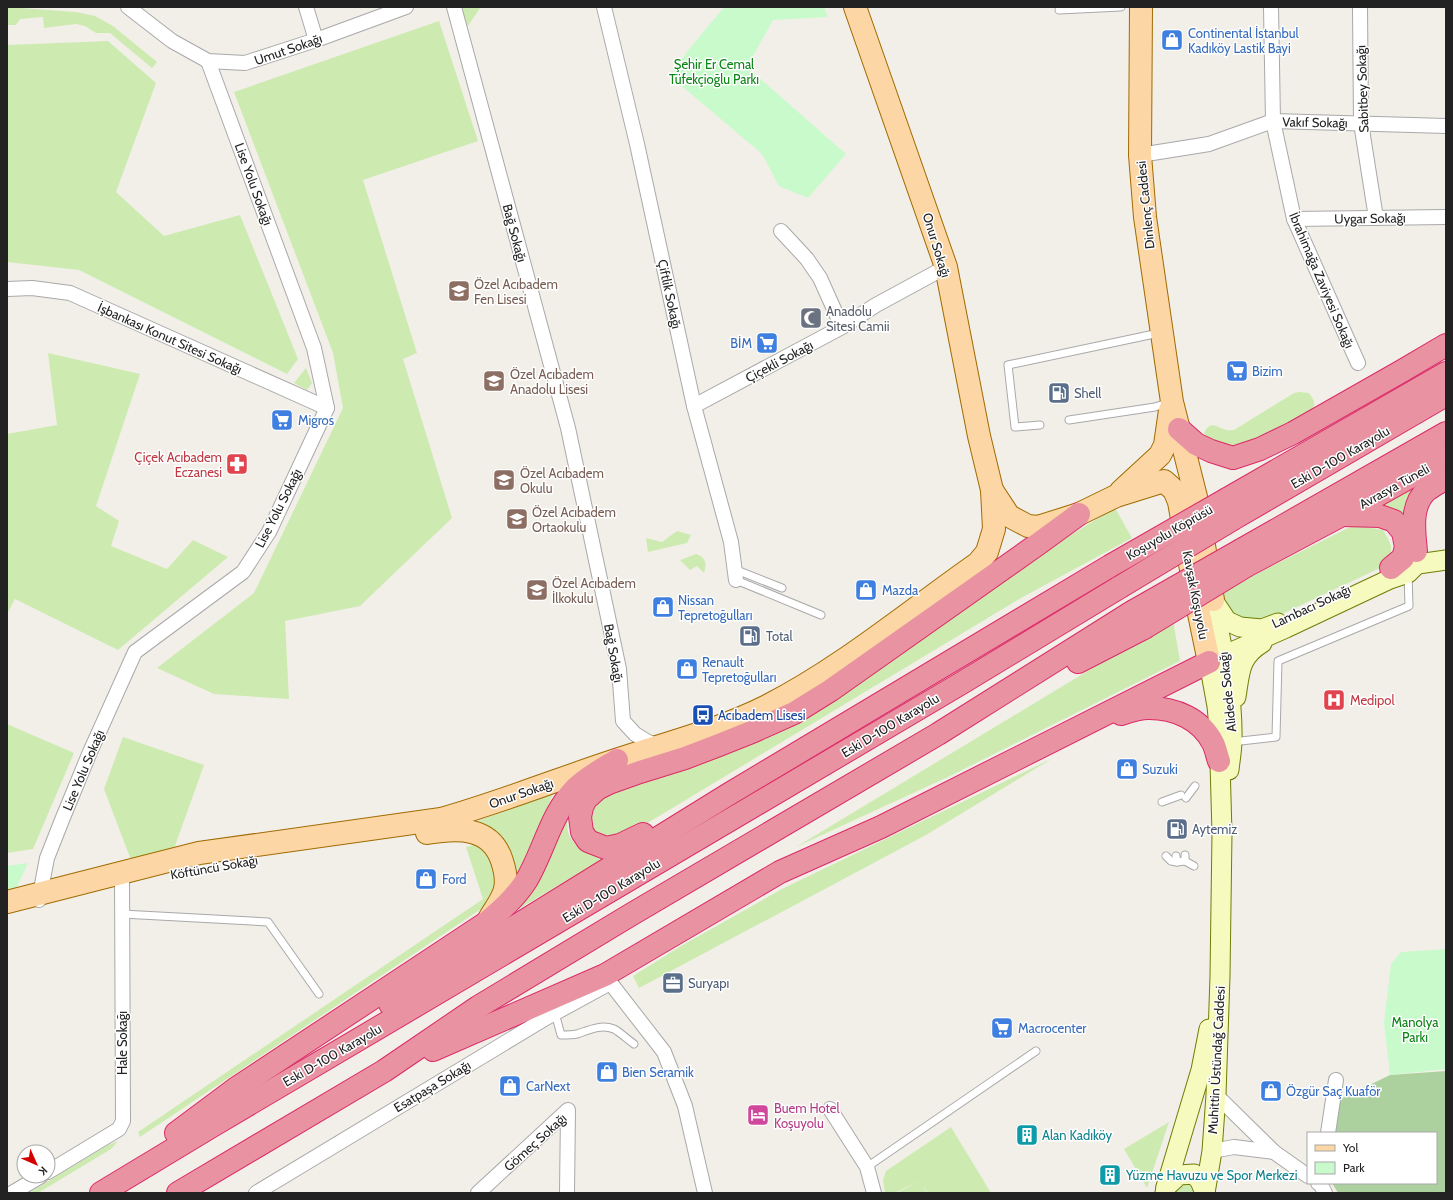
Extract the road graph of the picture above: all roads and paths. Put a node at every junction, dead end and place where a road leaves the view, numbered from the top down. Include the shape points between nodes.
1 (128, 7) edge
2 (138, 7) edge
3 (306, 7) edge
4 (406, 7) edge
5 (454, 7) edge
6 (604, 7) edge
7 (855, 7) edge
8 (1121, 7) edge
9 (1141, 7) edge
10 (1271, 7) edge
11 (1360, 7) edge
12 (1059, 10) dead end
13 (152, 24) junction
14 (316, 40) junction
15 (208, 61) junction
16 (1273, 121) junction
17 (1361, 123) junction
18 (1446, 126) edge
19 (1140, 155) junction
20 (1446, 217) edge
21 (1376, 218) junction
22 (1294, 220) junction
23 (781, 231) dead end
24 (946, 267) junction
25 (7, 289) edge
26 (842, 327) junction
27 (1162, 332) junction
28 (1446, 345) edge
29 (1358, 363) dead end
30 (1446, 373) edge
31 (1446, 395) edge
32 (1172, 402) junction
33 (694, 406) junction
34 (327, 408) junction
35 (1068, 420) dead end
36 (1040, 425) dead end
37 (1179, 429) junction
38 (1446, 433) edge
39 (1446, 457) edge
40 (1446, 478) edge
41 (992, 490) junction
42 (1116, 496) junction
43 (1079, 514) junction
44 (1342, 515) junction
45 (1233, 519) joint
46 (1243, 558) junction
47 (1446, 560) edge
48 (1405, 568) junction
49 (735, 574) junction
50 (1120, 587) joint
51 (782, 588) dead end
52 (1213, 600) junction
53 (821, 615) dead end
54 (1286, 628) junction
55 (1217, 658) junction
56 (1232, 718) junction
57 (1232, 742) junction
58 (660, 746) junction
59 (1017, 758) junction
60 (617, 760) junction
61 (1219, 761) junction
62 (1195, 786) dead end
63 (729, 794) junction
64 (1162, 802) dead end
65 (425, 828) junction
66 (1222, 833) junction
67 (1166, 856) dead end
68 (1194, 866) dead end
69 (122, 880) junction
70 (40, 899) junction
71 (7, 902) edge
72 (7, 914) edge
73 (122, 914) junction
74 (486, 923) junction
75 (1220, 976) junction
76 (608, 979) junction
77 (319, 994) dead end
78 (555, 1013) junction
79 (634, 1044) dead end
80 (1036, 1051) dead end
81 (384, 1071) junction
82 (1336, 1080) dead end
83 (1216, 1095) junction
84 (830, 1109) dead end
85 (212, 1126) junction
86 (1328, 1132) edge
87 (1212, 1151) junction
88 (1274, 1152) junction
89 (56, 1167) edge
90 (867, 1167) junction
91 (1307, 1175) edge
92 (27, 1184) edge
93 (1165, 1190) edge
94 (12, 1193) edge
95 (95, 1193) edge
96 (101, 1193) edge
97 (178, 1193) edge
98 (256, 1193) edge
99 (478, 1193) edge
100 (567, 1193) edge
101 (705, 1193) edge
102 (874, 1193) edge
103 (1205, 1193) edge

1 - 13 street
2 - 13 street
3 - 14 street
4 - 14 street, Umut Sokağı
5 - 58 street, Bağ Sokağı via 568,428 619,670 623,721 635,734
6 - 33 street, Çiftlik Sokağı via 639,151
7 - 24 main road, Onur Sokağı
8 - 12 lane
9 - 19 main road, Dinlenç Caddesi
10 - 16 street, İbrahimağa Zaviyesi Sokağı
11 - 17 street, Sabitbey Sokağı
13 - 15 street, Umut Sokağı via 172,40
14 - 15 street, Umut Sokağı via 245,63
15 - 34 street, Lise Yolu Sokağı via 314,348
16 - 17 street, Vakıf Sokağı
16 - 19 street, Vakıf Sokağı via 1209,144
16 - 22 street, İbrahimağa Zaviyesi Sokağı
17 - 18 street, Vakıf Sokağı
17 - 21 street, Sabitbey Sokağı
19 - 27 main road, Dinlenç Caddesi via 1145,217
20 - 21 street, Uygar Sokağı
21 - 22 street, Uygar Sokağı
22 - 29 street, İbrahimağa Zaviyesi Sokağı
23 - 26 street via 807,259 820,278
24 - 26 street, Çiçekli Sokağı via 876,305
24 - 41 main road, Onur Sokağı
25 - 34 street, İşbankası Konut Sitesi Sokağı via 32,288 70,293
26 - 33 street, Çiçekli Sokağı
27 - 32 main road, Dinlenç Caddesi
27 - 36 lane via 1008,365 1015,427
28 - 37 highway via 1293,433 1260,449 1233,458 1196,444
30 - 63 highway, Koşuyolu Köprüsü, bridge via 1110,566
31 - 45 highway, Eski D-100 Karayolu
32 - 35 lane
32 - 37 main road, Kavşak Koşuyolu
32 - 42 main road via 1165,445 1160,455
33 - 49 street, Çiftlik Sokağı via 730,542
34 - 70 street, Lise Yolu Sokağı via 269,532 243,572 135,652 90,752 47,858
37 - 52 main road, Kavşak Koşuyolu via 1196,497
38 - 46 highway
39 - 44 highway, Avrasya Tüneli
40 - 48 highway via 1426,491 1417,503
41 - 43 main road, Kavşak Koşuyolu via 1009,516 1028,526 1038,527
41 - 58 main road, Onur Sokağı via 994,529 987,552 978,563 821,675 767,706 723,726
42 - 43 main road, Kavşak Koşuyolu
42 - 55 main road, Kavşak Koşuyolu via 1164,481 1174,490 1179,502 1198,609
43 - 63 highway via 831,690 794,713 740,737 597,789 586,799 582,807 582,832 588,841 606,848 620,845
44 - 46 highway, Avrasya Tüneli
44 - 48 highway via 1380,516 1394,521 1403,532 1406,547 1403,558
45 - 50 highway, Koşuyolu Köprüsü, bridge
46 - 81 highway, bridge via 632,914 485,1003
47 - 48 street, Lambacı Sokağı
48 - 52 street, Lambacı Sokağı via 1262,629 1240,627 1227,621
48 - 54 street, Lambacı Sokağı via 1390,579
48 - 57 lane via 1409,606 1278,661 1276,737
49 - 51 lane
49 - 53 lane
50 - 85 highway, Eski D-100 Karayolu
52 - 55 street, Alidede Sokağı
54 - 55 street
54 - 56 street via 1248,654 1240,671
55 - 56 street, Alidede Sokağı
55 - 59 highway
55 - 61 street, Alidede Sokağı
56 - 57 street, Alidede Sokağı
57 - 66 street, Alidede Sokağı
58 - 60 main road, Onur Sokağı
59 - 61 highway via 1121,714 1149,708 1174,711 1194,720 1214,744
59 - 76 highway via 881,826 780,872
60 - 65 main road, Onur Sokağı via 441,819
60 - 74 highway via 574,789 550,829 518,893
61 - 66 street, Alidede Sokağı
62 - 64 lane via 1181,797
63 - 85 highway via 368,1018
65 - 69 main road, Köftüncü Sokağı
65 - 74 main road via 467,830 494,844 505,871 505,889
66 - 75 street, Alidede Sokağı
67 - 68 lane via 1171,861 1185,858
69 - 70 main road, Köftüncü Sokağı
69 - 73 street, Hale Sokağı
70 - 71 main road, Köftüncü Sokağı
70 - 72 main road, Köftüncü Sokağı
73 - 77 lane via 268,922
73 - 89 street, Hale Sokağı via 122,1121 119,1129
74 - 95 highway via 235,1089
75 - 83 street, Muhittin Üstündağ Caddesi
75 - 93 street, Muhittin Üstündağ Caddesi via 1201,1070
76 - 78 street, Esatpaşa Sokağı
76 - 81 highway
76 - 101 street via 664,1052 685,1106
78 - 79 lane via 562,1035 575,1034 595,1027 612,1028
78 - 98 street, Esatpaşa Sokağı
80 - 90 lane
81 - 97 highway
82 - 86 street
83 - 87 street, Muhittin Üstündağ Caddesi
83 - 88 street
84 - 90 street
85 - 96 highway, Eski D-100 Karayolu
87 - 88 street via 1234,1147
87 - 103 street, Muhittin Üstündağ Caddesi
88 - 91 street
90 - 102 street
92 - 94 street
93 - 103 street, Muhittin Üstündağ Caddesi via 1179,1175 1194,1174
99 - 100 street, Gömeç Sokağı via 568,1110

